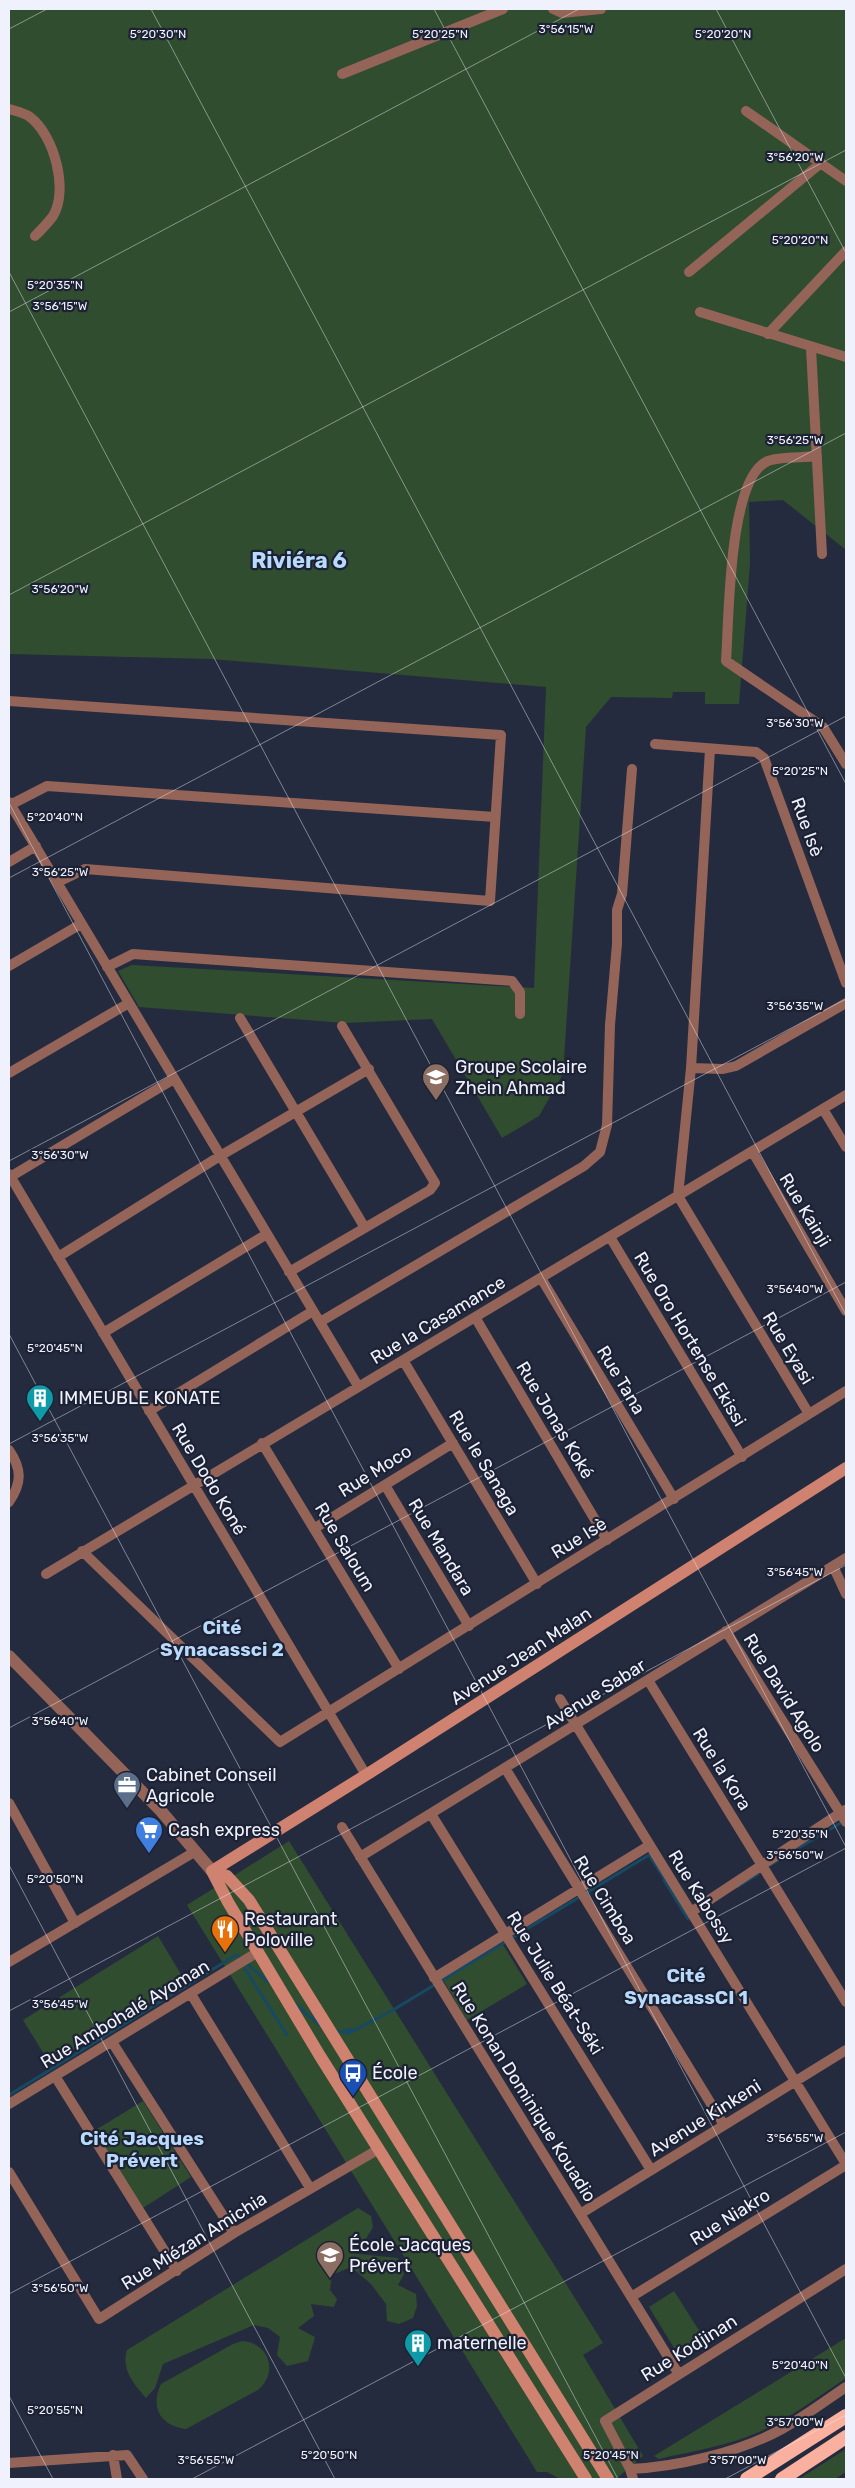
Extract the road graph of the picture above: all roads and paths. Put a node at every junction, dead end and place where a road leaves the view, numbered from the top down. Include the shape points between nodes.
1 (503, 9) edge
2 (553, 9) edge
3 (601, 9) edge
4 (342, 74) dead end
5 (9, 109) edge
6 (746, 111) dead end
7 (821, 163) junction
8 (846, 181) edge
9 (35, 236) dead end
10 (846, 251) edge
11 (689, 272) dead end
12 (700, 312) dead end
13 (768, 334) junction
14 (811, 348) junction
15 (846, 357) edge
16 (817, 456) junction
17 (822, 554) dead end
18 (9, 701) edge
19 (655, 744) dead end
20 (710, 749) junction
21 (846, 764) edge
22 (632, 769) dead end
23 (10, 803) edge
24 (495, 817) junction
25 (36, 846) junction
26 (9, 862) edge
27 (58, 882) junction
28 (81, 924) junction
29 (9, 966) edge
30 (107, 967) junction
31 (846, 983) edge
32 (129, 1003) junction
33 (846, 1003) edge
34 (520, 1014) dead end
35 (240, 1018) dead end
36 (342, 1026) dead end
37 (691, 1068) junction
38 (368, 1069) junction
39 (9, 1072) edge
40 (174, 1079) junction
41 (846, 1095) edge
42 (823, 1109) junction
43 (296, 1111) junction
44 (846, 1147) edge
45 (752, 1151) junction
46 (220, 1156) junction
47 (10, 1175) edge
48 (678, 1196) junction
49 (365, 1228) junction
50 (266, 1234) junction
51 (610, 1237) junction
52 (58, 1256) junction
53 (289, 1272) junction
54 (540, 1278) junction
55 (313, 1311) junction
56 (846, 1311) edge
57 (475, 1317) junction
58 (320, 1322) junction
59 (104, 1333) junction
60 (403, 1360) junction
61 (358, 1386) junction
62 (846, 1391) edge
63 (149, 1410) junction
64 (809, 1414) junction
65 (453, 1442) junction
66 (262, 1443) junction
67 (9, 1450) edge
68 (742, 1456) junction
69 (846, 1468) edge
70 (194, 1484) junction
71 (386, 1485) junction
72 (674, 1499) junction
73 (9, 1502) edge
74 (315, 1528) junction
75 (607, 1540) junction
76 (82, 1551) junction
77 (846, 1558) edge
78 (833, 1566) junction
79 (46, 1574) dead end
80 (536, 1584) junction
81 (846, 1594) edge
82 (469, 1626) junction
83 (726, 1632) junction
84 (9, 1656) edge
85 (399, 1669) junction
86 (648, 1680) junction
87 (560, 1699) dead end
88 (328, 1711) junction
89 (576, 1724) junction
90 (505, 1768) junction
91 (366, 1775) junction
92 (9, 1803) edge
93 (431, 1814) junction
94 (844, 1815) edge
95 (342, 1827) dead end
96 (650, 1845) junction
97 (196, 1851) junction
98 (360, 1857) junction
99 (762, 1865) junction
100 (212, 1871) junction
101 (579, 1888) junction
102 (691, 1912) junction
103 (75, 1923) junction
104 (505, 1935) junction
105 (258, 1952) junction
106 (9, 1962) edge
107 (434, 1978) junction
108 (190, 1994) junction
109 (846, 2002) edge
110 (112, 2042) junction
111 (846, 2050) edge
112 (55, 2076) junction
113 (795, 2081) junction
114 (9, 2104) edge
115 (724, 2125) junction
116 (378, 2149) junction
117 (846, 2164) edge
118 (650, 2170) junction
119 (9, 2172) edge
120 (310, 2188) junction
121 (580, 2214) junction
122 (234, 2233) junction
123 (846, 2269) edge
124 (176, 2270) junction
125 (631, 2297) junction
126 (678, 2373) junction
127 (846, 2387) edge
128 (846, 2416) edge
129 (846, 2437) edge
130 (113, 2455) junction
131 (9, 2463) edge
132 (631, 2474) edge
133 (117, 2479) edge
134 (143, 2479) edge
135 (586, 2479) edge
136 (608, 2479) edge
137 (747, 2479) edge
138 (782, 2479) edge

1 - 4 street
2 - 3 street via 562,13
5 - 9 street via 30,116 45,134 60,177 53,215
6 - 7 street
7 - 8 street
7 - 11 street
10 - 13 street
12 - 13 street
13 - 14 street
14 - 15 street
14 - 16 street
16 - 17 street
16 - 21 street via 768,461 751,476 745,489 737,520 726,661 823,727
18 - 24 street via 501,735
19 - 20 street, Rue Isè
20 - 31 street, Rue Isè via 756,752 764,758
20 - 37 street
22 - 58 street via 622,894 617,910 607,1125 600,1152 584,1166
23 - 24 street via 47,786
23 - 25 street
24 - 27 street via 490,901 85,869
25 - 26 street
25 - 27 street
27 - 28 street
28 - 29 street
28 - 30 street
30 - 32 street
30 - 34 street via 133,954 512,982 520,992
32 - 39 street
32 - 40 street
33 - 37 street via 736,1066
35 - 43 street
36 - 38 street
37 - 48 street
38 - 43 street
38 - 49 street via 435,1183 430,1190
40 - 46 street
40 - 47 street
41 - 42 street, Rue la Casamance
42 - 44 street
42 - 45 street, Rue la Casamance
43 - 46 street
43 - 49 street
45 - 48 street, Rue la Casamance
45 - 56 street, Rue Kainji
46 - 50 street
46 - 52 street
47 - 52 street, Rue Dodo Koné
48 - 51 street, Rue la Casamance
48 - 64 street, Rue Eyasi
49 - 53 street
50 - 53 street
50 - 59 street
51 - 54 street, Rue la Casamance
51 - 68 street, Rue Oro Hortense Ekissi
52 - 59 street, Rue Dodo Koné
53 - 55 street
54 - 57 street, Rue la Casamance
54 - 72 street, Rue Tana
55 - 58 street
55 - 63 street
57 - 60 street, Rue la Casamance
57 - 75 street, Rue Jonas Koké
58 - 61 street
59 - 63 street, Rue Dodo Koné
60 - 61 street, Rue la Casamance
60 - 65 street, Rue le Sanaga
61 - 66 street, Rue la Casamance
62 - 64 street, Rue Isè
63 - 70 street, Rue Dodo Koné
64 - 68 street, Rue Isè
65 - 71 street, Rue Moco
65 - 80 street, Rue le Sanaga
66 - 70 street, Rue la Casamance
66 - 74 street, Rue Saloum
67 - 73 street via 17,1462 20,1478
68 - 72 street, Rue Isè
69 - 91 main road, Avenue Jean Malan
70 - 76 street, Rue la Casamance
70 - 88 street, Rue Dodo Koné
71 - 74 street, Rue Moco
71 - 82 street, Rue Mandara
72 - 75 street, Rue Isè
74 - 85 street, Rue Saloum
75 - 80 street, Rue Isè
76 - 79 street, Rue la Casamance
76 - 88 street, Rue Isè via 280,1742
77 - 78 street, Avenue Sabar
78 - 81 street
78 - 83 street, Avenue Sabar
80 - 82 street, Rue Isè
82 - 85 street, Rue Isè
83 - 86 street, Avenue Sabar
83 - 94 street, Rue David Agolo
84 - 97 street
85 - 88 street, Rue Isè
86 - 89 street, Avenue Sabar
86 - 99 street, Rue la Kora
87 - 89 street, Rue Kabossy
88 - 91 street, Rue Dodo Koné
89 - 90 street, Avenue Sabar
89 - 96 street, Rue Kabossy
90 - 93 street, Avenue Sabar
90 - 101 street, Rue Cimboa
91 - 100 main road, Avenue Jean Malan
92 - 103 street
93 - 98 street, Avenue Sabar
93 - 104 street, Rue Julie Béat-Séki
94 - 99 street
95 - 98 street, Rue Konan Dominique Kouadio
96 - 101 street
96 - 102 street, Rue Kabossy
97 - 100 street
97 - 103 street
98 - 107 street, Rue Konan Dominique Kouadio
99 - 102 street
99 - 109 street, Rue la Kora
100 - 105 main road
100 - 136 main road via 227,1876 249,1900
101 - 104 street
101 - 115 street, Rue Cimboa
102 - 113 street, Rue Kabossy
103 - 106 street
104 - 107 street
104 - 118 street, Rue Julie Béat-Séki
105 - 108 street, Rue Ambohalé Ayoman
105 - 116 main road
107 - 121 street, Rue Konan Dominique Kouadio
108 - 110 street, Rue Ambohalé Ayoman
108 - 120 street
110 - 112 street, Rue Ambohalé Ayoman
110 - 122 street
111 - 113 street, Avenue Kinkeni
112 - 114 street, Rue Ambohalé Ayoman
112 - 124 street
113 - 115 street, Avenue Kinkeni
113 - 117 street, Rue Kabossy
115 - 118 street, Avenue Kinkeni
116 - 120 street, Rue Miézan Amichia
116 - 135 main road
117 - 125 street, Rue Niakro
118 - 121 street, Avenue Kinkeni
119 - 124 street, Rue Miézan Amichia via 99,2320
120 - 122 street, Rue Miézan Amichia
121 - 125 street, Rue Konan Dominique Kouadio
122 - 124 street, Rue Miézan Amichia
123 - 126 street, Rue Kodjinan
125 - 126 street, Rue Konan Dominique Kouadio
126 - 132 street, Rue Kodjinan via 605,2421
127 - 132 street via 782,2430 727,2450
128 - 137 highway
129 - 138 highway
130 - 131 street
130 - 133 street
130 - 134 street via 127,2455

